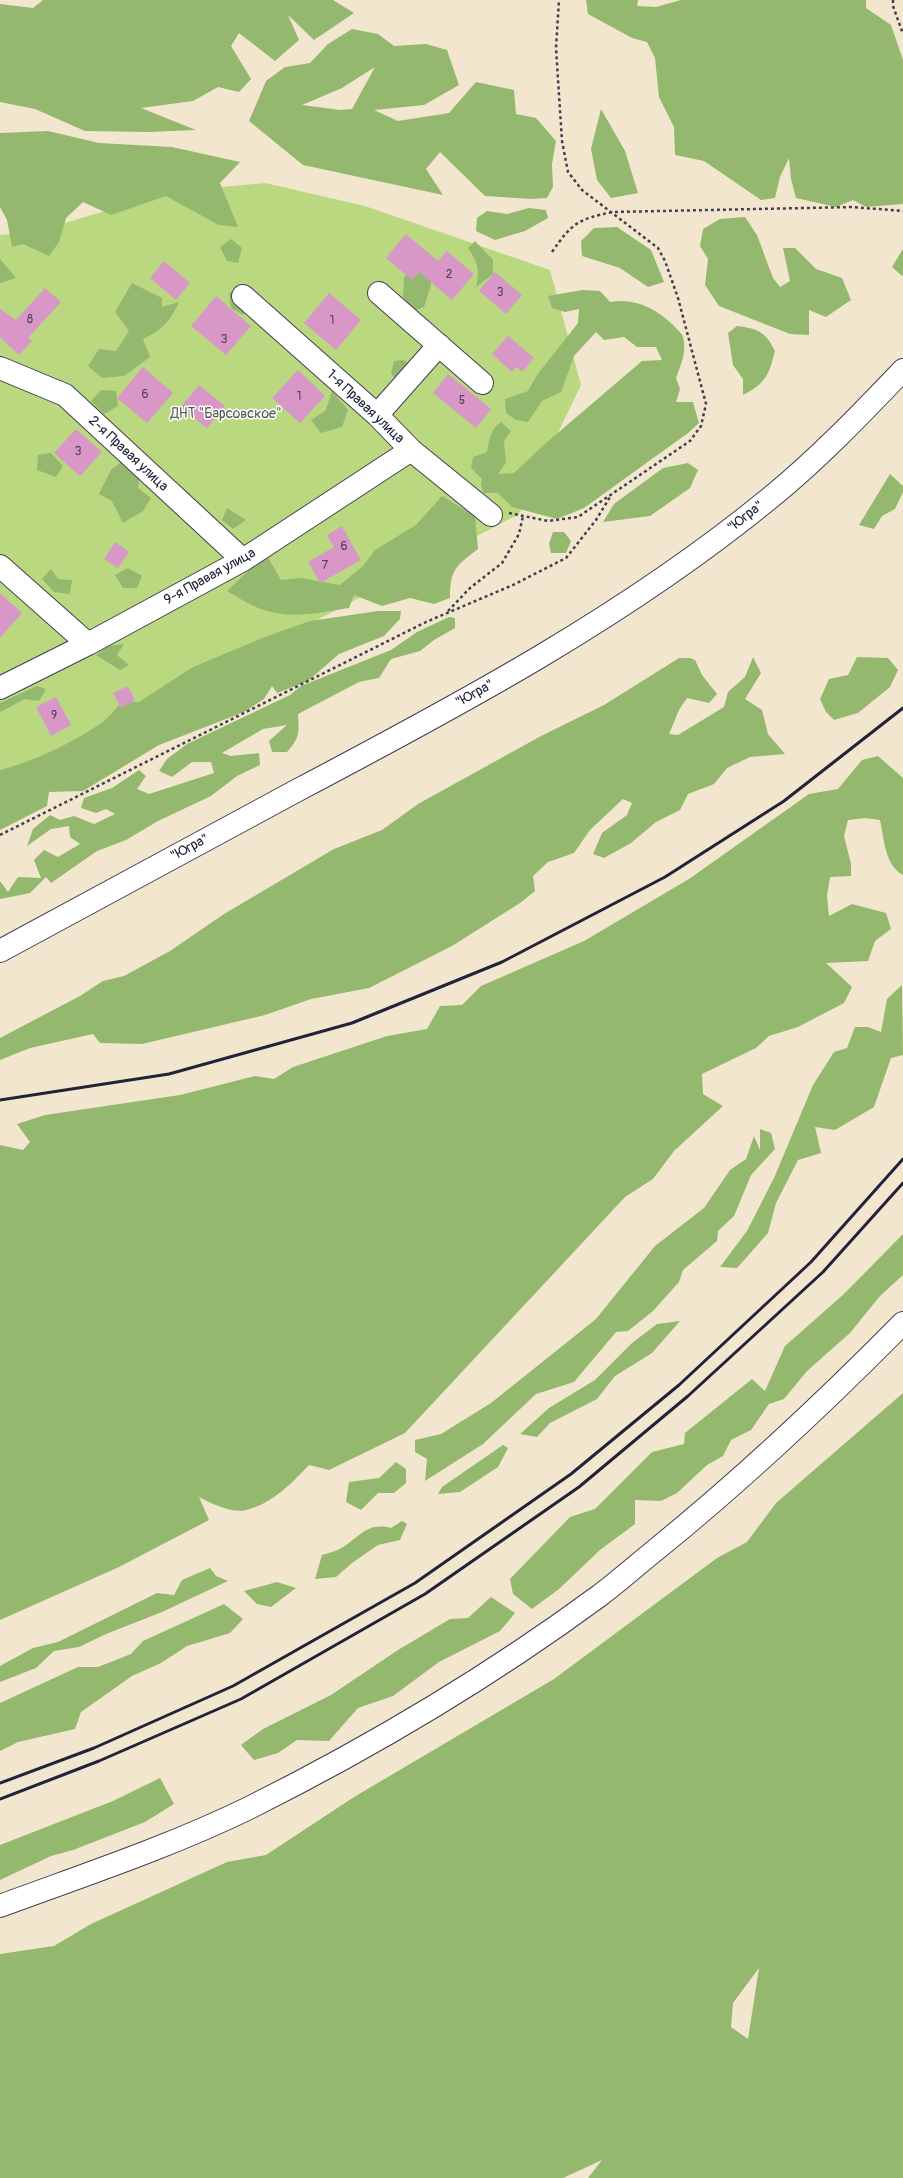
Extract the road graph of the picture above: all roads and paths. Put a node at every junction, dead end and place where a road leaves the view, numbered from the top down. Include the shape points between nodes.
1 (559, 0) edge
2 (893, 0) edge
3 (903, 34) edge
4 (903, 211) edge
5 (614, 212) junction
6 (552, 252) dead end
7 (380, 293) dead end
8 (243, 296) dead end
9 (439, 345) junction
10 (0, 368) edge
11 (903, 370) edge
12 (482, 383) dead end
13 (377, 415) junction
14 (411, 450) junction
15 (610, 497) junction
16 (491, 515) joint
17 (523, 516) junction
18 (244, 560) junction
19 (0, 566) edge
20 (446, 613) junction
21 (88, 644) junction
22 (0, 688) edge
23 (0, 835) edge
24 (0, 951) edge
25 (903, 1323) edge
26 (0, 1906) edge

1 - 5 path via 557,63 562,141 568,172 582,190
2 - 3 path
4 - 5 path via 852,207
5 - 6 path via 590,217 568,229
5 - 15 path via 658,248 665,261 678,298 706,404 701,426 690,441
7 - 9 main road
8 - 13 main road, 1-я Правая улица
9 - 12 main road
9 - 13 main road
10 - 18 main road, 2-я Правая улица via 65,395
11 - 24 main road, "Югра" via 838,437 771,497 692,558 599,622 382,746
13 - 14 main road, 1-я Правая улица
14 - 16 main road, 1-я Правая улица
14 - 18 main road, 9-я Правая улица
15 - 17 path via 578,517 548,521
15 - 20 path via 596,520 566,558
16 - 17 path via 511,513
17 - 20 path via 519,534 502,562 470,588
18 - 21 main road, 9-я Правая улица
19 - 21 main road
20 - 23 path
21 - 22 main road, 9-я Правая улица
25 - 26 main road via 839,1388 703,1512 600,1596 489,1671 384,1737 247,1809 141,1854

